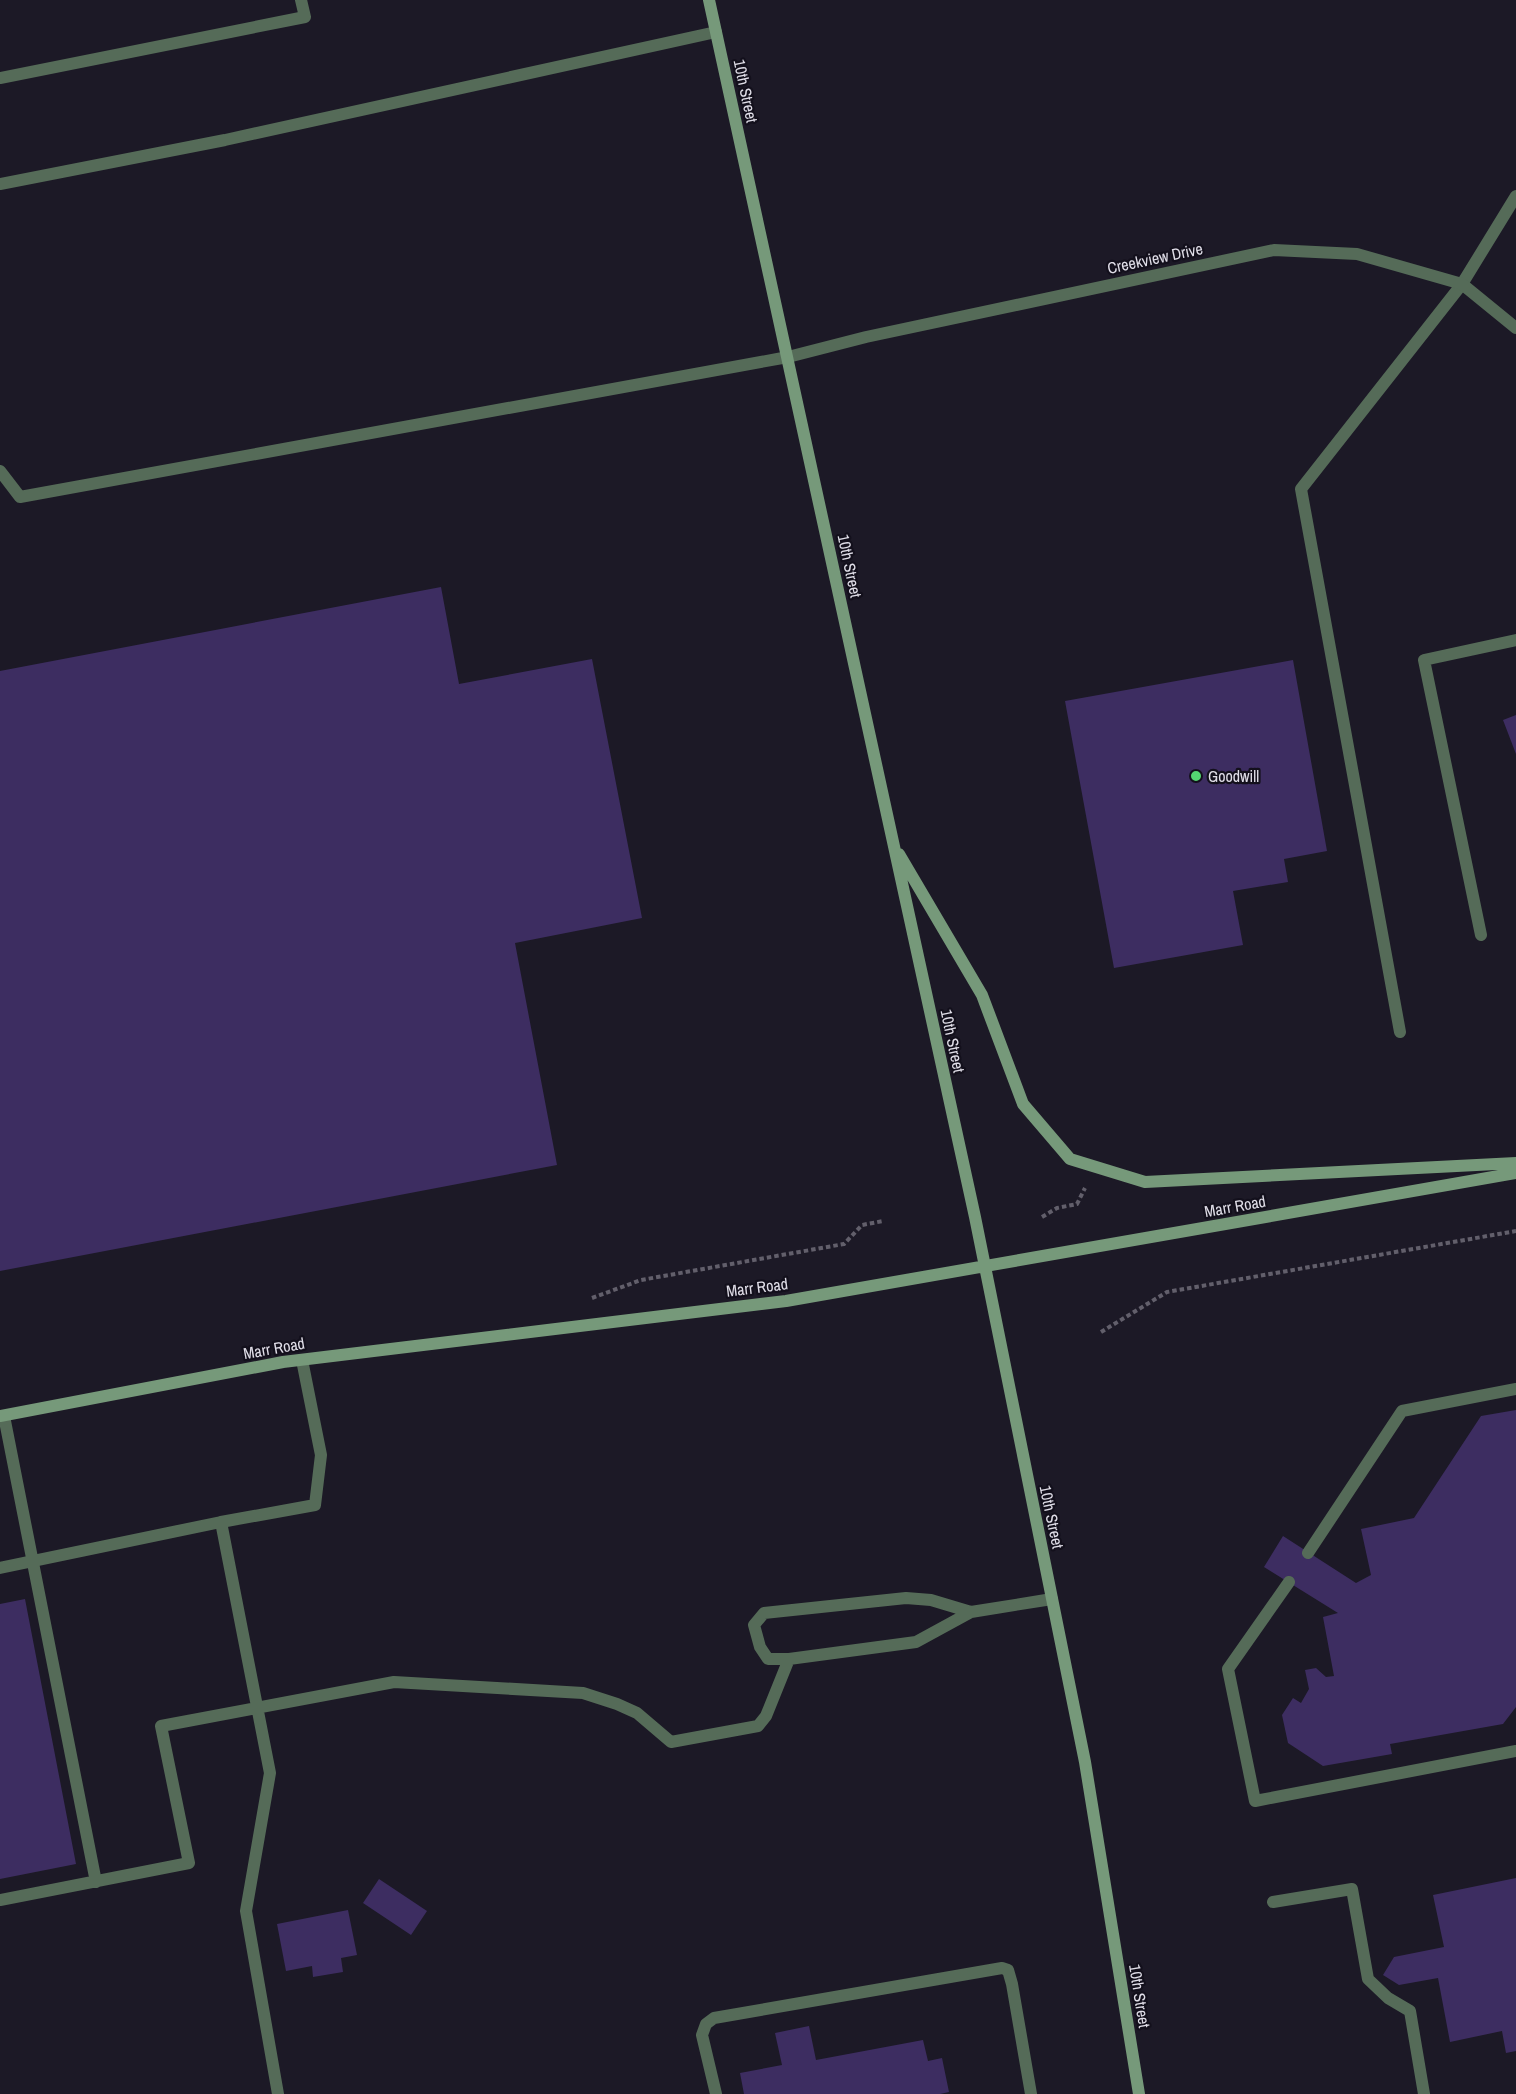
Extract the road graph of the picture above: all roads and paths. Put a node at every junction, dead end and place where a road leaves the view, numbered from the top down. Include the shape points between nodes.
1 (301, 0) edge
2 (709, 0) edge
3 (716, 32) junction
4 (0, 78) edge
5 (0, 184) edge
6 (1516, 196) edge
7 (1462, 284) junction
8 (1516, 328) edge
9 (788, 357) junction
10 (0, 471) edge
11 (1516, 640) edge
12 (892, 842) junction
13 (1482, 935) dead end
14 (1400, 1032) dead end
15 (1516, 1163) edge
16 (1516, 1173) edge
17 (1085, 1188) dead end
18 (1042, 1217) dead end
19 (883, 1221) dead end
20 (1516, 1231) edge
21 (984, 1267) junction
22 (586, 1300) dead end
23 (1101, 1332) dead end
24 (302, 1360) junction
25 (1516, 1389) edge
26 (2, 1416) edge
27 (221, 1522) junction
28 (1308, 1553) dead end
29 (32, 1561) junction
30 (0, 1568) edge
31 (1289, 1582) dead end
32 (1052, 1599) junction
33 (971, 1612) junction
34 (789, 1659) junction
35 (256, 1707) junction
36 (1516, 1751) edge
37 (96, 1882) junction
38 (0, 1900) edge
39 (1273, 1902) dead end
40 (278, 2094) edge
41 (716, 2094) edge
42 (1031, 2094) edge
43 (1139, 2094) edge
44 (1424, 2094) edge

1 - 4 street via 305,17
2 - 3 main road, 10th Street
3 - 5 street via 225,140
3 - 9 main road, 10th Street
6 - 7 street
7 - 8 street, Creekview Drive
7 - 9 street, Creekview Drive via 1357,254 1274,250
7 - 14 street via 1300,489
9 - 10 street, Creekview Drive via 20,497
9 - 12 main road, 10th Street
11 - 13 street via 1424,660
12 - 15 main road via 982,995 1023,1104 1070,1159 1145,1182
12 - 21 main road, 10th Street
16 - 21 main road, Marr Road
17 - 18 path via 1077,1204 1057,1208
19 - 22 path via 862,1225 844,1244 641,1280
20 - 23 path via 1167,1292
21 - 24 main road, Marr Road via 786,1301
21 - 32 main road, 10th Street
24 - 26 main road, Marr Road
24 - 27 street via 321,1455 315,1505
25 - 28 street via 1402,1411
26 - 29 street
27 - 29 street
27 - 35 street
29 - 30 street
29 - 37 street
31 - 36 street via 1228,1669 1256,1801
32 - 33 street
32 - 43 main road, 10th Street via 1085,1762
33 - 34 street via 916,1642
33 - 34 street via 931,1600 906,1598 764,1613 754,1625 759,1647 768,1659
34 - 35 street via 766,1716 758,1726 670,1742 637,1713 583,1693 394,1682
35 - 37 street via 161,1726 189,1863
35 - 40 street via 270,1773 246,1911
37 - 38 street
39 - 44 street via 1352,1889 1368,1979 1410,2011
41 - 42 street via 702,2035 706,2024 714,2018 1002,1968 1008,1970 1012,1984

